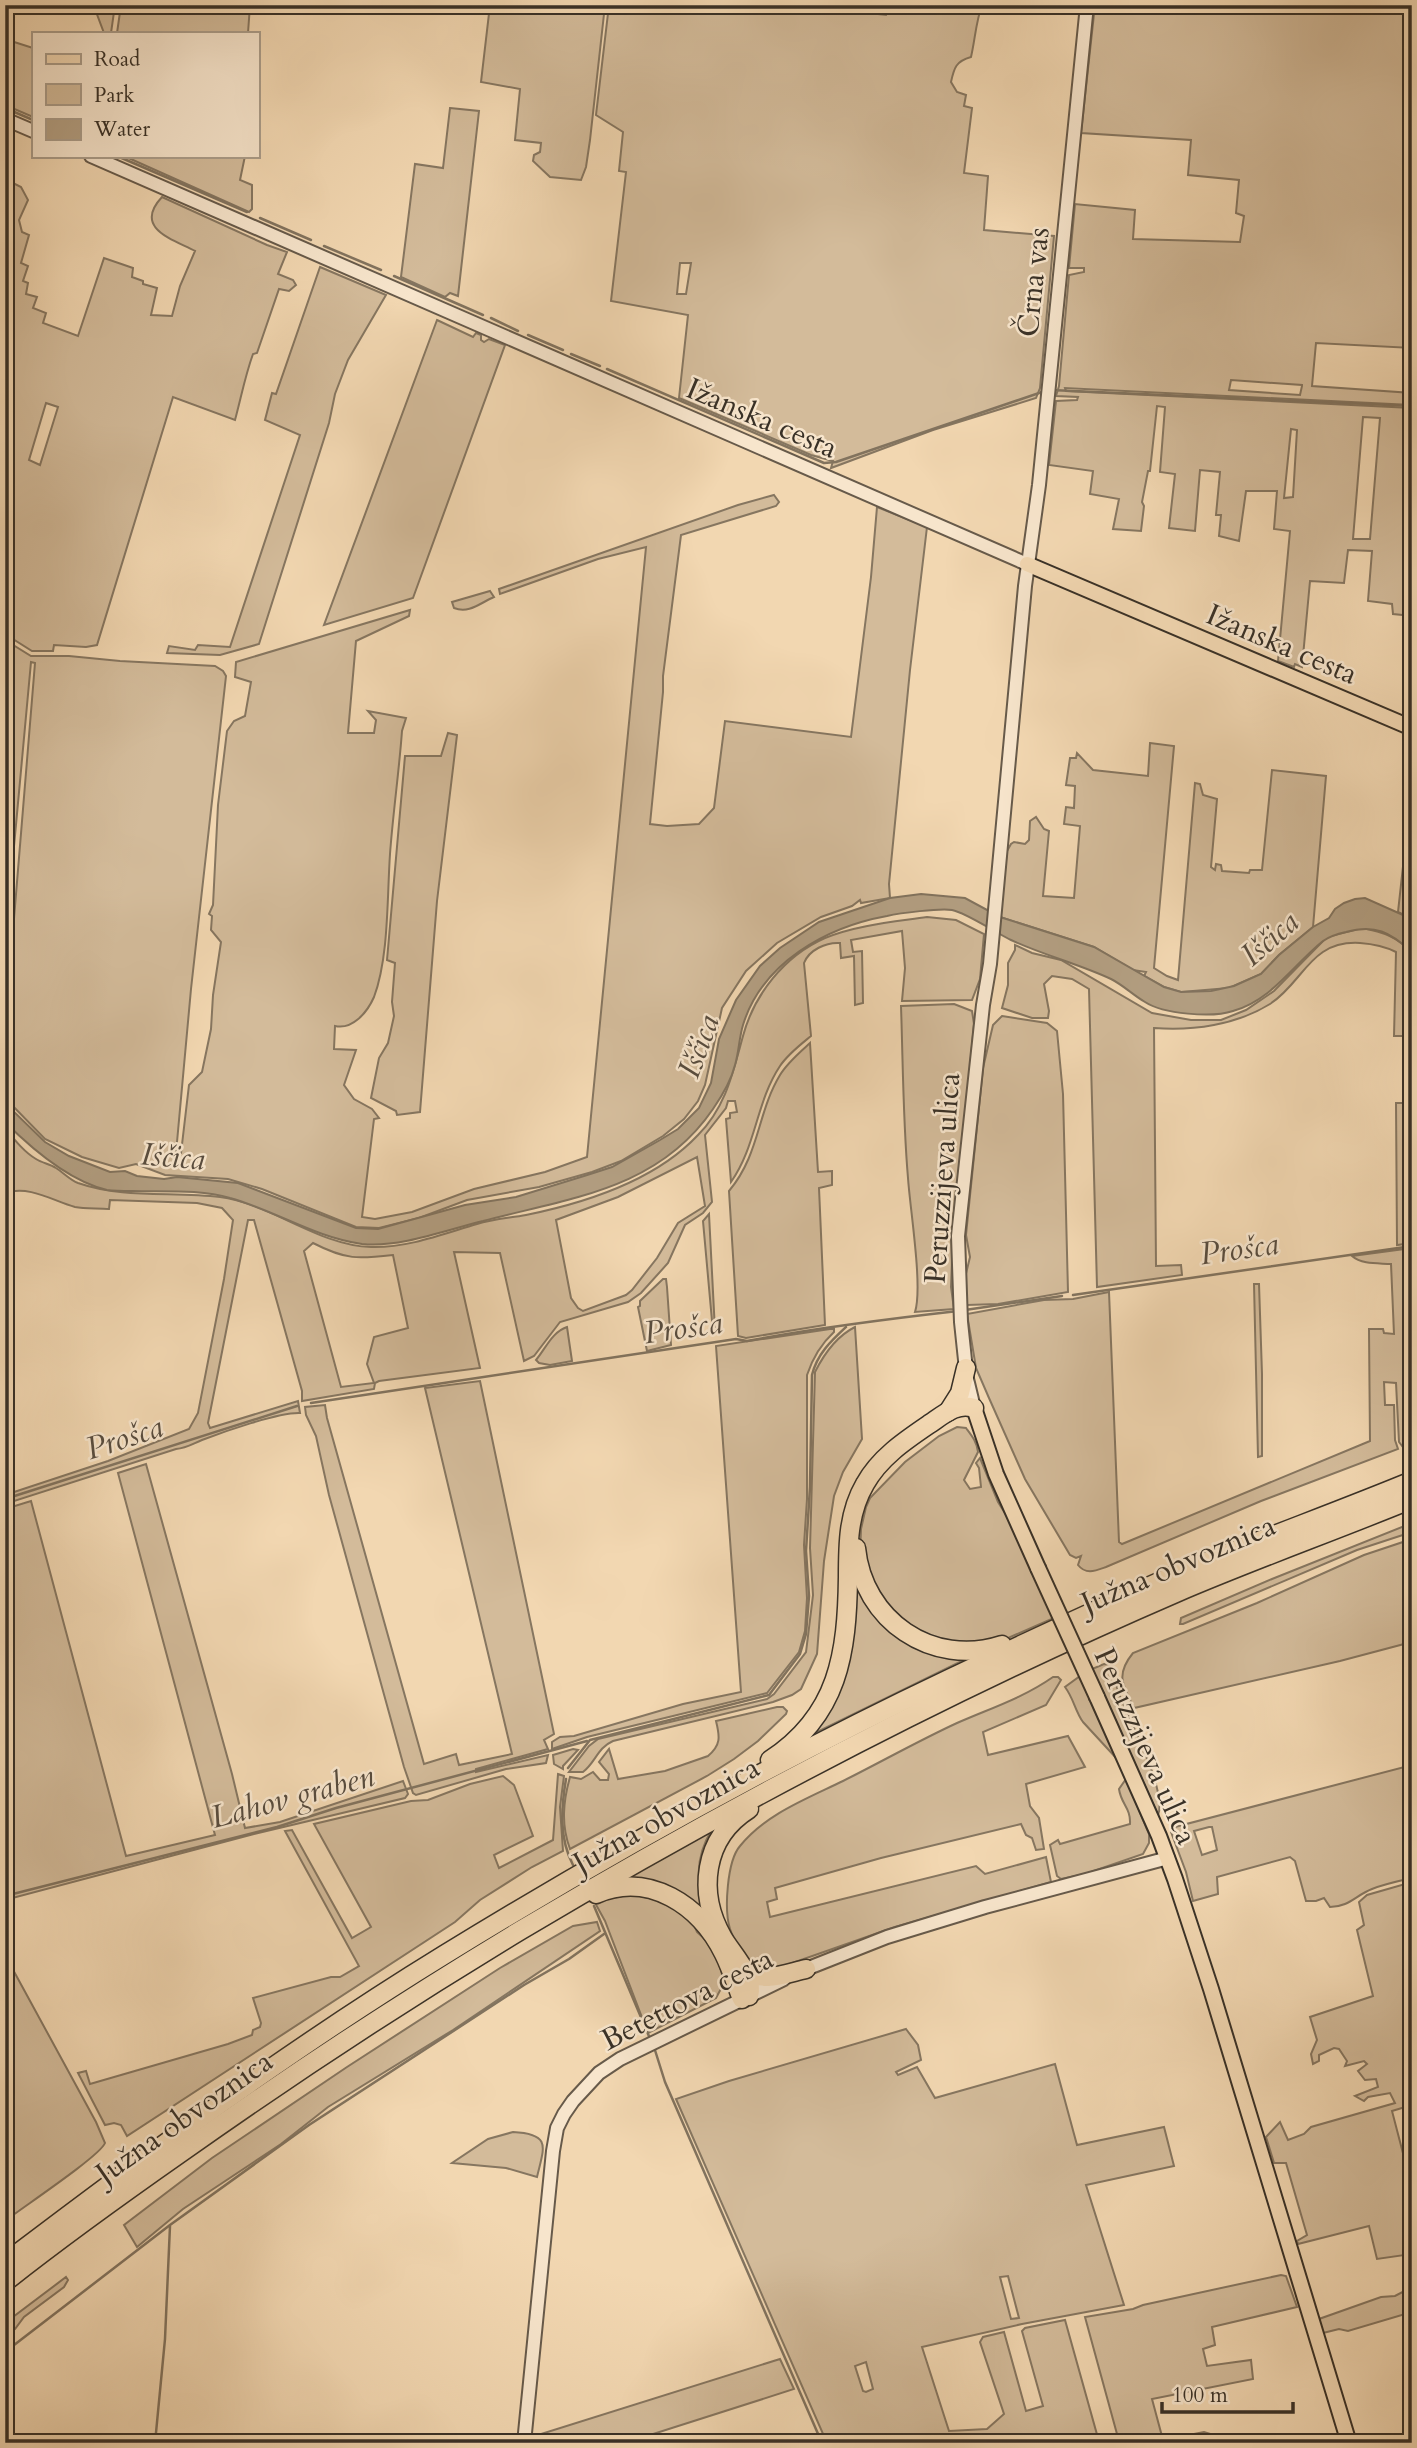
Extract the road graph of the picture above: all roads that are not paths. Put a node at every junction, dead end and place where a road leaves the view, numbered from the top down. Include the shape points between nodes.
1 (1087, 5) edge
2 (5, 118) edge
3 (32, 131) edge
4 (96, 158) edge
5 (1027, 564) junction
6 (1412, 728) edge
7 (966, 1368) junction
8 (974, 1410) junction
9 (948, 1412) junction
10 (1412, 1481) edge
11 (1412, 1499) edge
12 (1035, 1639) junction
13 (806, 1769) junction
14 (717, 1798) junction
15 (1168, 1858) junction
16 (743, 1969) junction
17 (806, 1969) junction
18 (421, 1990) junction
19 (745, 1997) junction
20 (5, 2263) edge
21 (5, 2282) edge
22 (524, 2443) edge
23 (1349, 2443) edge

1 - 5 street, Črna vas
2 - 3 street
4 - 5 street, Ižanska cesta
5 - 6 main road, Ižanska cesta
5 - 7 street, Peruzzijeva ulica via 990,964 958,1236
7 - 8 street, Peruzzijeva ulica
7 - 9 highway via 960,1393
8 - 9 highway via 963,1406
8 - 12 highway via 909,1448 876,1479 858,1522 860,1571 882,1613 925,1644 972,1651 1023,1636
8 - 15 main road, Peruzzijeva ulica, bridge via 996,1474
9 - 14 highway via 889,1454 859,1495 850,1522 844,1649 826,1701 787,1748 733,1781
10 - 12 highway, Južna obvoznica via 1170,1577
11 - 13 highway, Južna obvoznica via 1176,1593 949,1697
12 - 14 highway, Južna obvoznica
13 - 16 highway via 739,1815 721,1835 711,1857 706,1880 709,1904
13 - 18 highway, Južna obvoznica via 645,1857
14 - 20 highway, Južna obvoznica via 442,1956 221,2103
15 - 17 street, Betettova cesta via 900,1933
15 - 23 main road, Peruzzijeva ulica
16 - 17 highway via 764,1978
16 - 19 highway via 751,1984
17 - 19 street, Betettova cesta
18 - 19 highway via 456,1976 597,1893 636,1886 672,1896 695,1914 723,1952
18 - 21 highway, Južna obvoznica via 313,2060
19 - 22 street, Betettova cesta via 598,2073 557,2128

